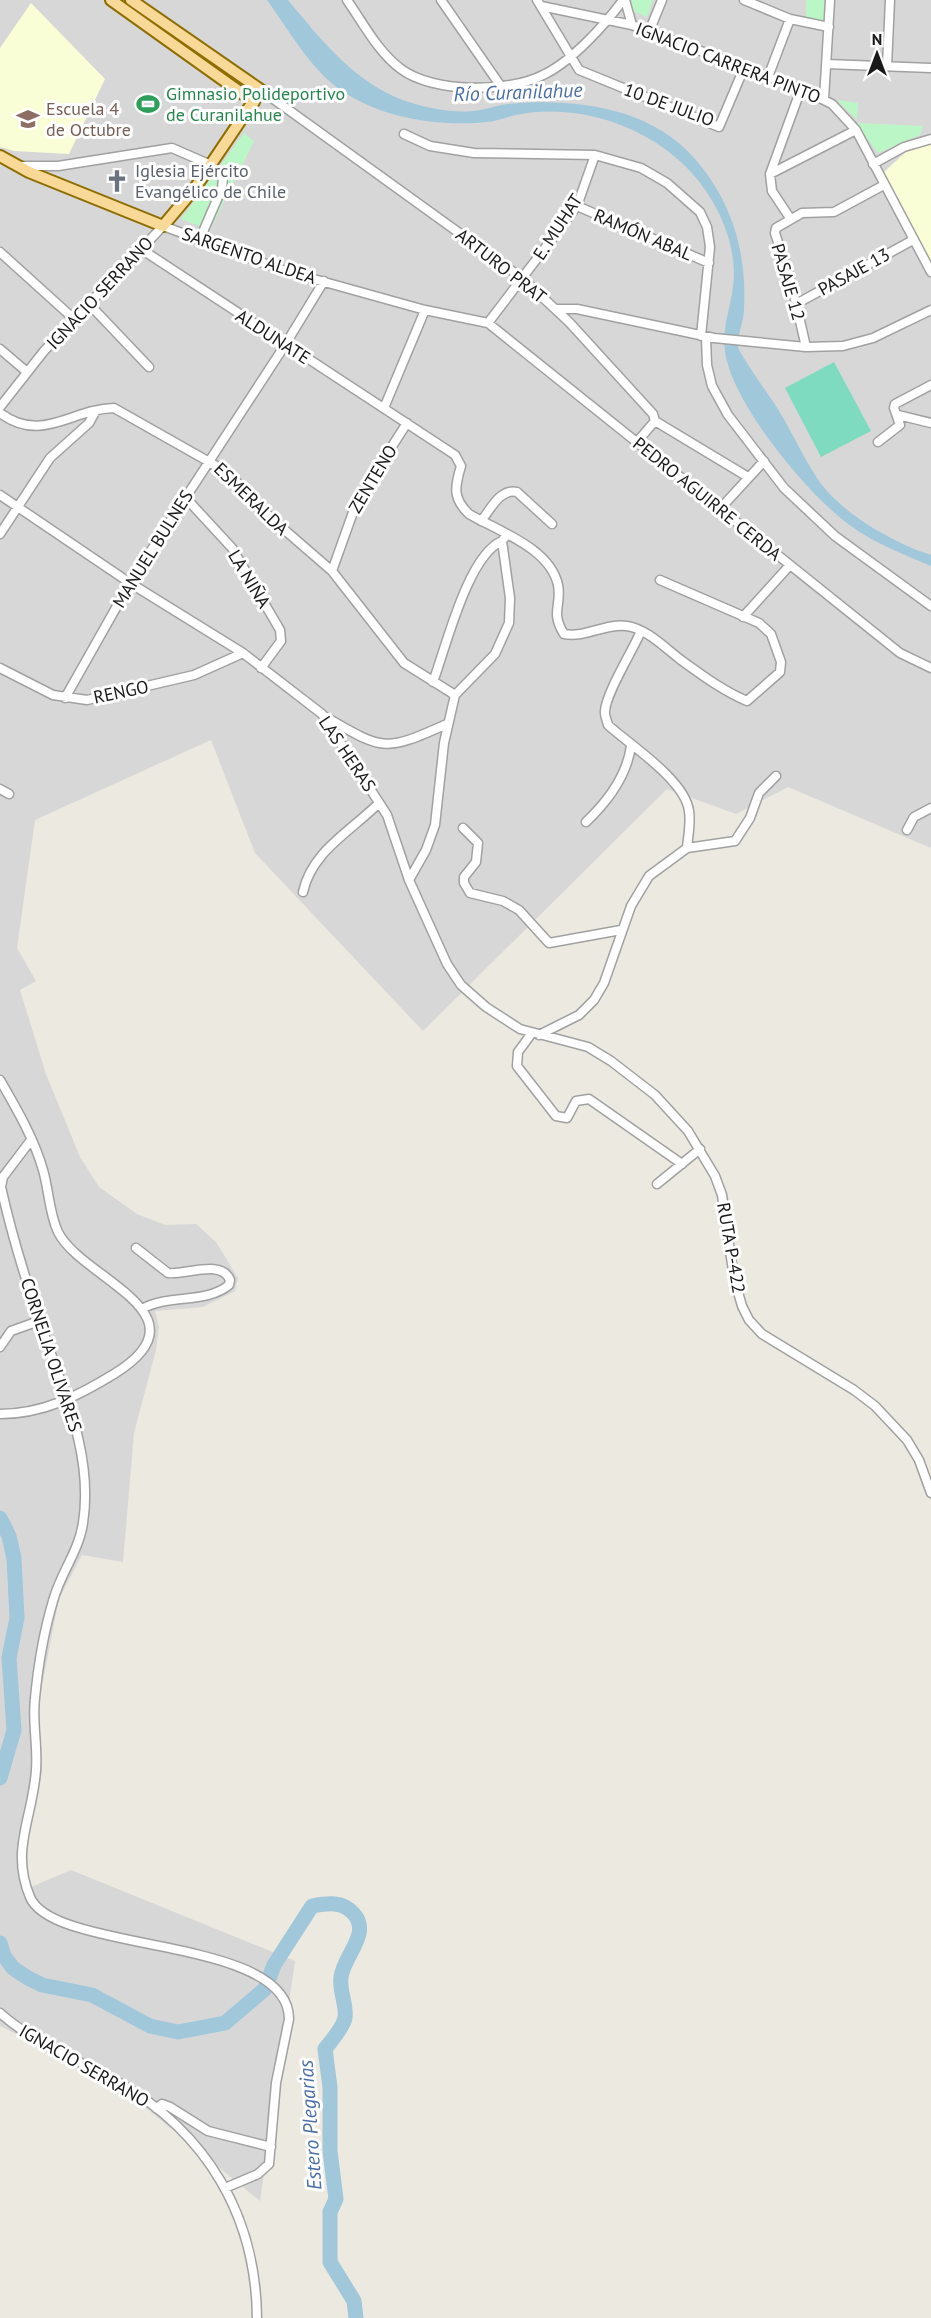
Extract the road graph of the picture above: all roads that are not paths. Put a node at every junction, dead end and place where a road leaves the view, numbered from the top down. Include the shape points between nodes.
1 (111, 0) edge
2 (131, 0) edge
3 (347, 0) edge
4 (441, 0) edge
5 (624, 0) edge
6 (662, 0) edge
7 (744, 0) edge
8 (830, 0) edge
9 (890, 0) edge
10 (539, 3) edge
11 (790, 19) junction
12 (607, 22) junction
13 (632, 25) junction
14 (829, 27) junction
15 (649, 32) junction
16 (570, 55) junction
17 (827, 64) junction
18 (887, 66) junction
19 (744, 68) junction
20 (931, 68) edge
21 (768, 77) junction
22 (500, 85) junction
23 (801, 89) junction
24 (261, 90) junction
25 (824, 99) junction
26 (254, 102) junction
27 (856, 130) junction
28 (404, 134) dead end
29 (931, 139) edge
30 (595, 155) junction
31 (0, 156) edge
32 (873, 164) junction
33 (211, 165) junction
34 (17, 166) junction
35 (770, 174) junction
36 (884, 185) junction
37 (577, 206) junction
38 (790, 218) junction
39 (163, 226) junction
40 (913, 240) junction
41 (199, 241) junction
42 (141, 249) junction
43 (0, 252) edge
44 (709, 263) junction
45 (931, 272) edge
46 (523, 279) junction
47 (324, 281) junction
48 (89, 304) junction
49 (796, 304) junction
50 (556, 309) junction
51 (425, 310) junction
52 (931, 310) edge
53 (74, 319) junction
54 (488, 322) junction
55 (707, 337) junction
56 (285, 345) junction
57 (806, 347) junction
58 (0, 349) edge
59 (149, 367) dead end
60 (27, 372) junction
61 (931, 385) edge
62 (0, 407) edge
63 (384, 408) junction
64 (95, 412) junction
65 (0, 413) edge
66 (898, 415) junction
67 (656, 421) junction
68 (930, 422) edge
69 (407, 423) junction
70 (878, 442) dead end
71 (636, 443) junction
72 (210, 460) junction
73 (764, 461) junction
74 (748, 477) junction
75 (0, 495) edge
76 (185, 497) junction
77 (17, 505) junction
78 (719, 510) junction
79 (481, 521) junction
80 (552, 524) dead end
81 (0, 534) edge
82 (504, 538) junction
83 (790, 565) junction
84 (332, 571) junction
85 (660, 580) dead end
86 (130, 583) junction
87 (931, 606) edge
88 (743, 617) junction
89 (641, 632) junction
90 (243, 653) junction
91 (0, 668) edge
92 (261, 668) junction
93 (931, 668) edge
94 (433, 682) junction
95 (455, 695) junction
96 (65, 698) junction
97 (322, 714) junction
98 (447, 724) junction
99 (631, 746) junction
100 (776, 776) dead end
101 (0, 789) edge
102 (9, 794) dead end
103 (379, 803) junction
104 (931, 808) edge
105 (586, 822) dead end
106 (463, 828) dead end
107 (907, 830) dead end
108 (687, 848) junction
109 (409, 880) junction
110 (303, 892) dead end
111 (621, 930) junction
112 (535, 1034) junction
113 (551, 1036) joint
114 (0, 1080) edge
115 (31, 1140) junction
116 (700, 1149) junction
117 (682, 1164) junction
118 (657, 1184) dead end
119 (136, 1248) dead end
120 (142, 1309) junction
121 (39, 1321) junction
122 (0, 1347) edge
123 (67, 1399) junction
124 (0, 1414) edge
125 (931, 1493) edge
126 (0, 2013) edge
127 (156, 2108) junction
128 (271, 2146) junction
129 (225, 2188) junction
130 (257, 2318) edge

1 - 26 main road
2 - 24 main road, ARTURO PRAT
3 - 22 street via 387,56 408,74 451,87
4 - 22 street
5 - 12 street
5 - 13 street
6 - 15 street
7 - 11 street
8 - 14 street
9 - 18 street
10 - 12 street, IGNACIO CARRERA PINTO
10 - 16 street
11 - 14 street
11 - 21 street
12 - 13 street, IGNACIO CARRERA PINTO
12 - 16 street
13 - 15 street, IGNACIO CARRERA PINTO
14 - 17 street
15 - 19 street, IGNACIO CARRERA PINTO
16 - 19 street, 10 DE JULIO via 582,72 719,127
16 - 22 street via 544,75
17 - 18 street
17 - 25 street
18 - 20 street
19 - 21 street, IGNACIO CARRERA PINTO
21 - 23 street, IGNACIO CARRERA PINTO
23 - 25 street, IGNACIO CARRERA PINTO
23 - 35 street
24 - 26 main road, IGNACIO SERRANO
24 - 46 street, ARTURO PRAT
25 - 27 street, IGNACIO CARRERA PINTO
26 - 33 main road, IGNACIO SERRANO
27 - 32 street, IGNACIO CARRERA PINTO
27 - 35 street
28 - 30 street via 430,146 474,153
29 - 32 street via 904,147
30 - 37 street, E. MUHAT
30 - 44 street via 641,168 700,212 707,227
31 - 34 main road, SARGENTO ALDEA
32 - 36 street, IGNACIO CARRERA PINTO
33 - 34 street via 182,150 167,148 58,166
33 - 39 main road, IGNACIO SERRANO
33 - 41 street via 220,173 223,184
34 - 39 main road, SARGENTO ALDEA
35 - 38 street via 772,191
36 - 38 street, PASAJE 12 via 834,212 802,213
36 - 40 street, IGNACIO CARRERA PINTO
37 - 44 street, RAMÓN ABAL
37 - 46 street, E. MUHAT
38 - 49 street, PASAJE 12 via 775,233
39 - 41 street, SARGENTO ALDEA
39 - 42 street, IGNACIO SERRANO
40 - 45 street, IGNACIO CARRERA PINTO
40 - 49 street, PASAJE 13
41 - 47 street, SARGENTO ALDEA
42 - 48 street, IGNACIO SERRANO
42 - 56 street, ALDUNATE
43 - 53 street
44 - 55 street
46 - 50 street, ARTURO PRAT
46 - 54 street, E. MUHAT
47 - 51 street, SARGENTO ALDEA
47 - 56 street, MANUEL BULNES
48 - 53 street, IGNACIO SERRANO
48 - 59 street
49 - 57 street, PASAJE 12
50 - 55 street, ARTURO PRAT via 577,309
50 - 67 street
51 - 54 street, SARGENTO ALDEA
51 - 63 street
52 - 57 street, ARTURO PRAT via 873,338 843,346
53 - 60 street, IGNACIO SERRANO
54 - 71 street, PEDRO AGUIRRE CERDA
55 - 57 street, ARTURO PRAT
55 - 73 street via 712,387 728,415
56 - 63 street, ALDUNATE
56 - 72 street, MANUEL BULNES
58 - 60 street
60 - 62 street, IGNACIO SERRANO
61 - 66 street via 895,404
63 - 69 street, ALDUNATE
64 - 65 street, ESMERALDA via 38,426 19,424
64 - 72 street, ESMERALDA via 122,410
64 - 77 street via 89,423 50,458
66 - 68 street
66 - 70 street via 900,425
67 - 71 street
67 - 74 street
69 - 79 street, ALDUNATE via 460,460 456,498
69 - 84 street, ZENTENO via 357,501
71 - 78 street, PEDRO AGUIRRE CERDA
72 - 76 street, MANUEL BULNES
72 - 84 street, ESMERALDA via 235,478 272,519
73 - 74 street
73 - 87 street via 792,496 835,536
74 - 78 street
75 - 77 street, LAS HERAS
76 - 86 street, MANUEL BULNES
76 - 92 street, LA NIÑA via 232,548 280,630 280,641
77 - 81 street
77 - 86 street, LAS HERAS
78 - 83 street, PEDRO AGUIRRE CERDA
79 - 80 street via 504,492 510,490
79 - 82 street
82 - 89 street via 541,558 554,574 558,588 557,623 564,634 588,634 617,626
82 - 94 street via 494,544 474,572
82 - 95 street via 509,623 495,654
83 - 88 street
83 - 93 street, PEDRO AGUIRRE CERDA via 900,653
84 - 94 street, ESMERALDA via 404,663
85 - 88 street
86 - 90 street, LAS HERAS
86 - 96 street, MANUEL BULNES
88 - 89 street via 756,621 771,634 782,662 780,672 747,701 729,693
89 - 99 street via 604,709 608,724
90 - 92 street, LAS HERAS
90 - 96 street, RENGO via 215,668 177,680 94,699
91 - 96 street, RENGO
92 - 97 street, LAS HERAS
94 - 95 street, ESMERALDA
95 - 98 street
97 - 98 street via 366,741 384,745 406,743
97 - 103 street, LAS HERAS
98 - 109 street via 435,825
99 - 105 street via 626,771
99 - 108 street via 657,766 686,802 690,811
100 - 108 street via 759,793 750,818 735,841
101 - 102 street
103 - 109 street, LAS HERAS via 387,814
103 - 110 street via 321,853
104 - 107 street via 914,817
106 - 111 street via 478,843 476,862 464,877 470,893 503,901 519,910 549,943
108 - 111 street via 649,876
109 - 112 street, LAS HERAS via 447,964 461,985 501,1018
111 - 112 street via 604,983 594,1000 579,1015
112 - 113 street, LAS HERAS
112 - 117 street via 519,1052 517,1066 556,1116 567,1118 576,1101 589,1099
113 - 116 street, RUTA P-422 via 588,1047 633,1077 662,1102
114 - 115 street
115 - 120 street via 44,1171 58,1233
115 - 121 street, CORNELIA OLIVARES via 3,1177 1,1187
116 - 117 street
116 - 125 street, RUTA P-422 via 722,1196 734,1278 749,1320 762,1334 854,1390 882,1413 907,1440
117 - 118 street
119 - 120 street via 165,1272 216,1270 225,1272 230,1280 217,1292
120 - 123 street via 150,1337 135,1359
121 - 122 street via 11,1331
121 - 123 street, CORNELIA OLIVARES
123 - 124 street via 38,1411
123 - 128 street, CORNELIA OLIVARES via 79,1442 84,1517 53,1600 35,1698 36,1770 20,1854 23,1881 36,1908 55,1920 204,1955 264,1980 273,1988 289,2009 289,2019 276,2083
126 - 127 street, IGNACIO SERRANO via 39,2042 117,2082
127 - 128 street via 162,2104 170,2107 219,2135
127 - 129 street, IGNACIO SERRANO via 195,2146
128 - 129 street via 269,2164 258,2174
129 - 130 street, IGNACIO SERRANO via 253,2262

